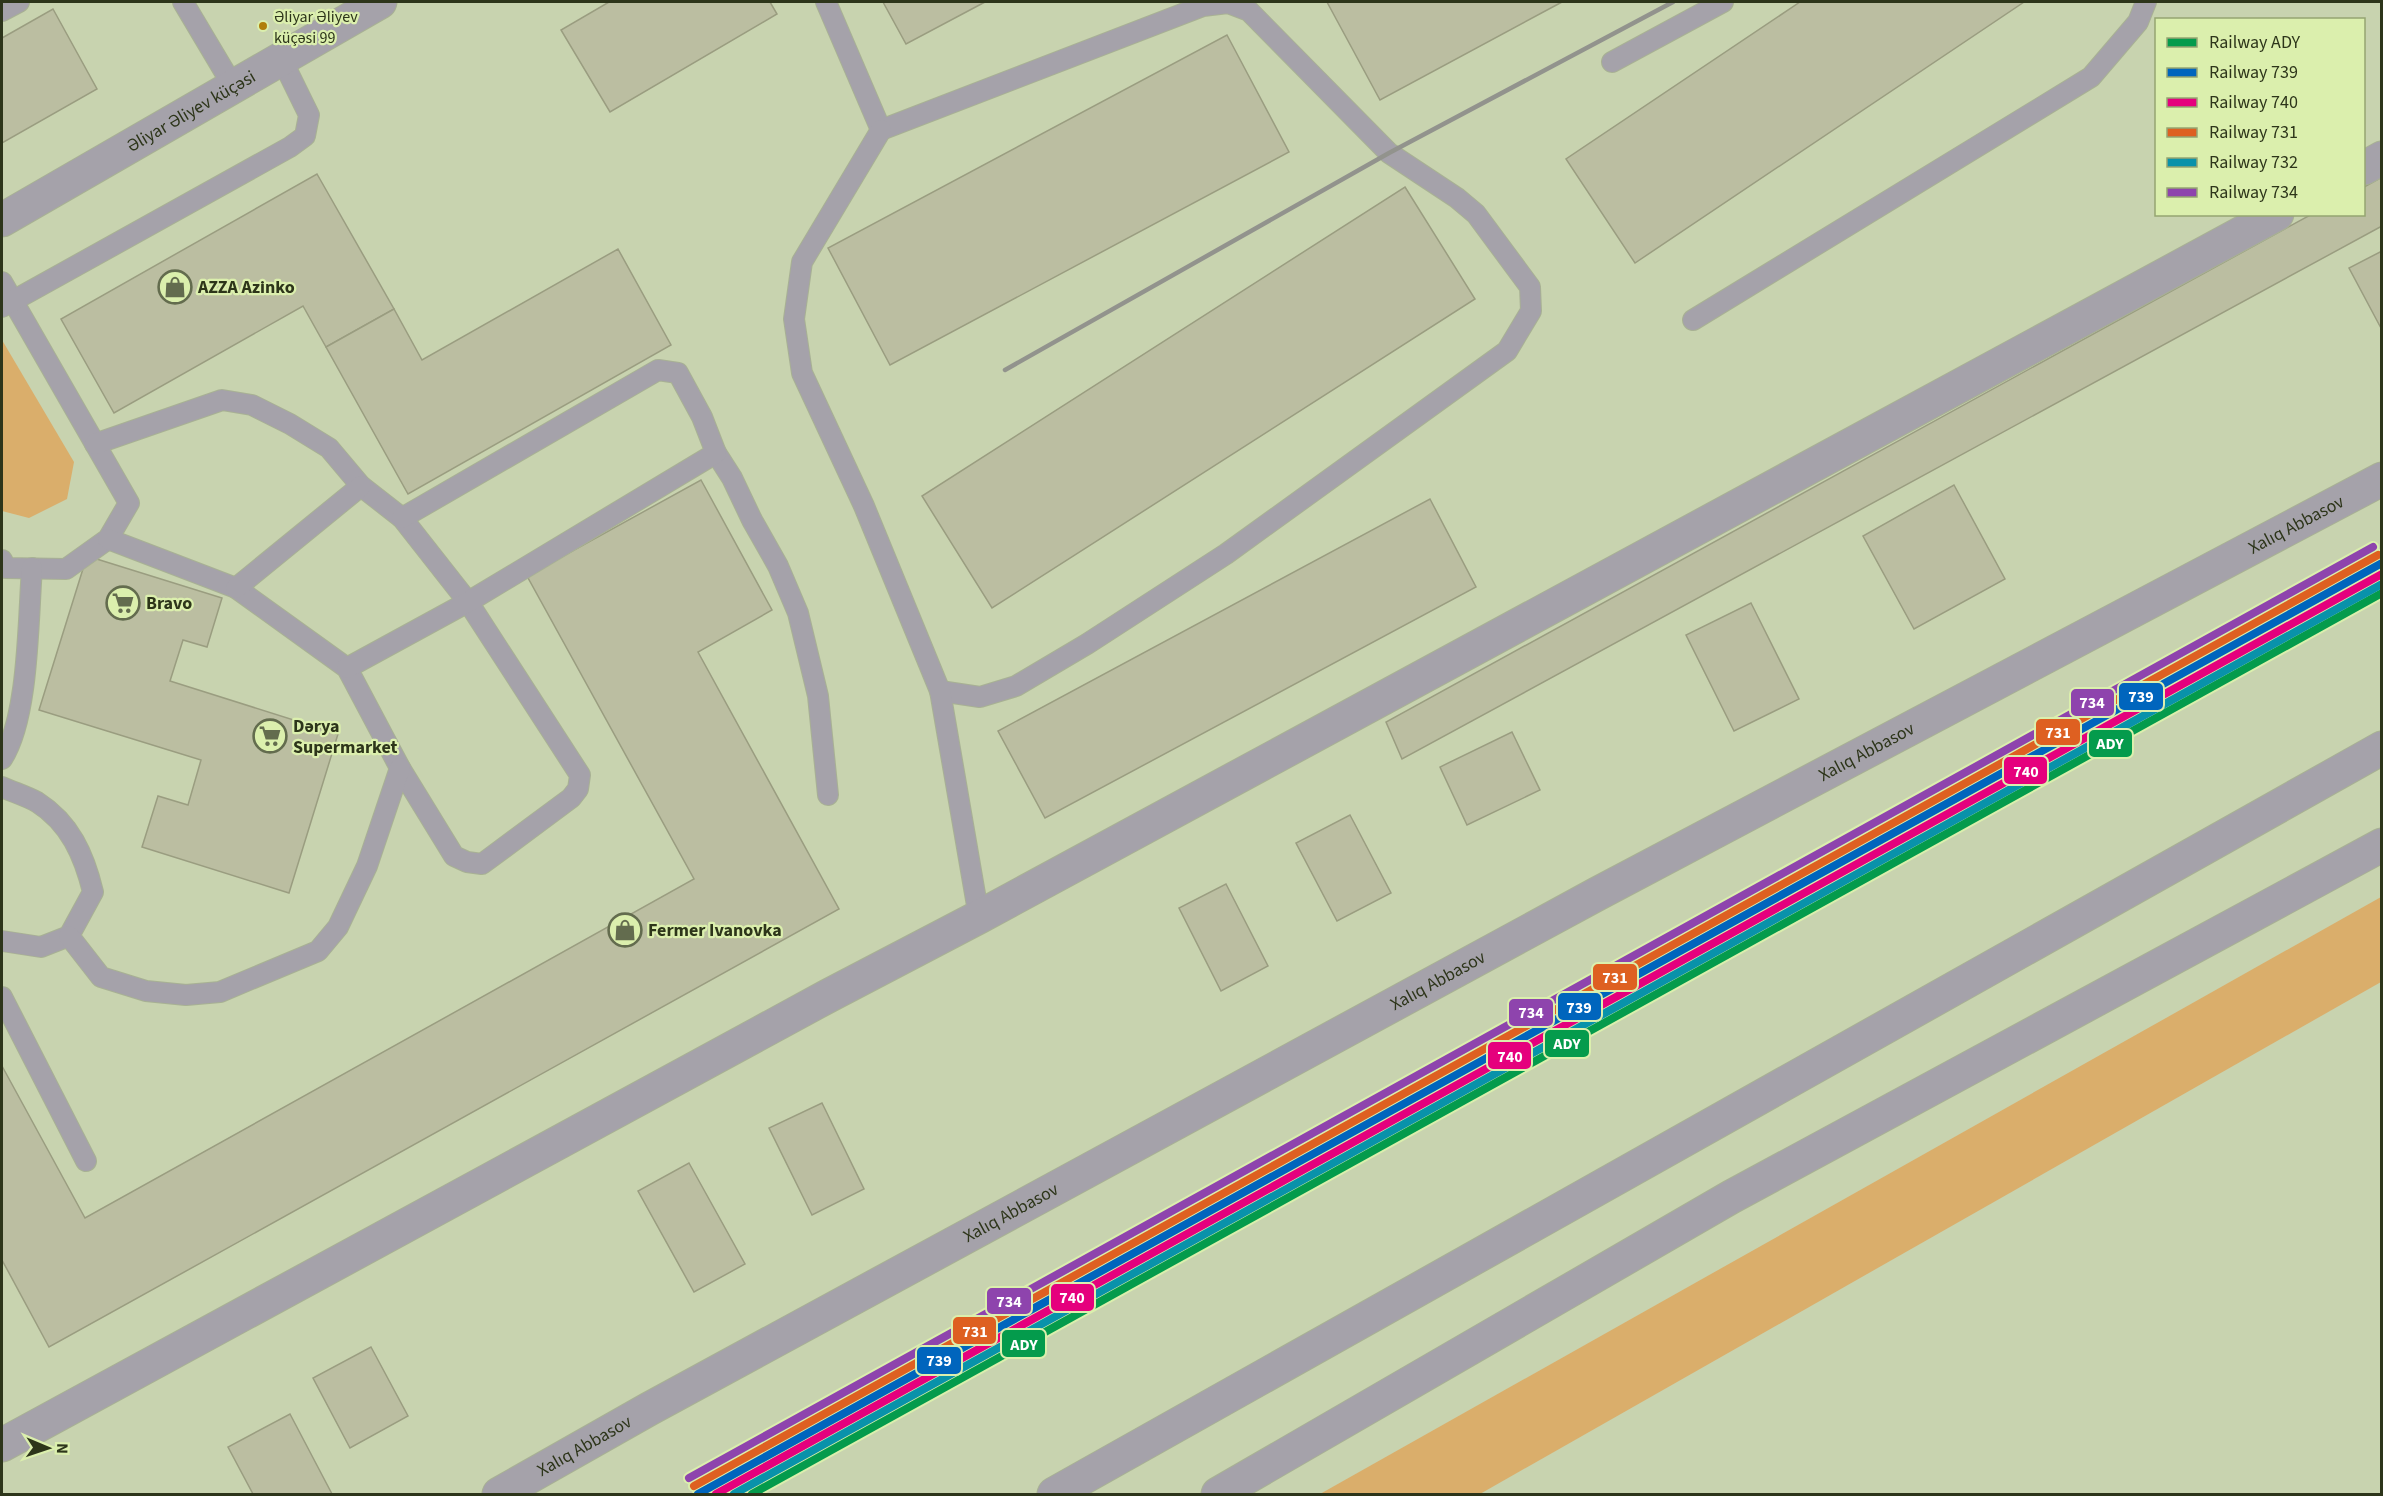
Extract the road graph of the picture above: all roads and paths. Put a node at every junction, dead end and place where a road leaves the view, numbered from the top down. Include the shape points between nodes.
1 (19, 2) edge
2 (183, 2) edge
3 (380, 2) edge
4 (826, 2) edge
5 (1723, 2) edge
6 (2146, 2) edge
7 (2, 11) edge
8 (282, 60) junction
9 (1612, 62) dead end
10 (232, 86) junction
11 (881, 130) junction
12 (2382, 158) edge
13 (2365, 167) edge
14 (2273, 216) edge
15 (2, 220) edge
16 (2, 282) edge
17 (7, 304) edge
18 (1693, 320) dead end
19 (95, 444) junction
20 (716, 453) junction
21 (2382, 479) edge
22 (361, 486) junction
23 (402, 518) junction
24 (108, 539) junction
25 (4, 564) edge
26 (32, 568) junction
27 (236, 588) junction
28 (468, 602) junction
29 (347, 668) junction
30 (940, 691) junction
31 (2382, 748) edge
32 (2, 759) edge
33 (400, 768) junction
34 (2, 787) edge
35 (828, 795) dead end
36 (2382, 845) edge
37 (979, 917) junction
38 (69, 936) junction
39 (2, 941) edge
40 (2, 997) edge
41 (86, 1161) dead end
42 (2, 1445) edge
43 (499, 1494) edge
44 (1054, 1494) edge
45 (1218, 1494) edge

1 - 7 lane
2 - 10 lane
3 - 8 street, Əliyar Əliyev küçəsi
4 - 11 lane
5 - 9 lane
6 - 18 lane via 2138,22 2091,77
8 - 10 street, Əliyar Əliyev küçəsi
8 - 17 lane via 309,115 305,136
10 - 15 street, Əliyar Əliyev küçəsi
11 - 30 lane via 802,262 794,319 802,373 864,506
11 - 30 lane via 1203,6 1228,3 1249,11 1389,153 1476,214 1530,286 1532,311 1507,351 1226,554 1016,686 980,697
12 - 13 street
14 - 37 street
16 - 17 lane
17 - 19 lane
19 - 22 lane via 222,400 252,405 300,430 329,448
19 - 24 lane via 129,503
20 - 23 lane via 678,373 658,370
20 - 28 lane
20 - 35 lane via 778,566 798,613 818,696
21 - 43 street, Xalıq Abbasov via 1597,894
22 - 23 lane
22 - 27 lane
23 - 28 lane
24 - 26 lane via 66,569
24 - 27 lane
25 - 26 lane
26 - 32 lane via 23,687 10,746
27 - 29 lane
28 - 29 lane
28 - 33 lane via 580,775 578,789 482,864 454,856
29 - 33 lane
30 - 37 lane
31 - 44 street
33 - 38 lane via 367,866 338,927 318,951 220,992 186,995 146,991 101,977
34 - 38 lane via 37,802 70,831 86,862 93,892
36 - 45 street via 1731,1197
37 - 42 street
38 - 39 lane via 41,947
40 - 41 lane

